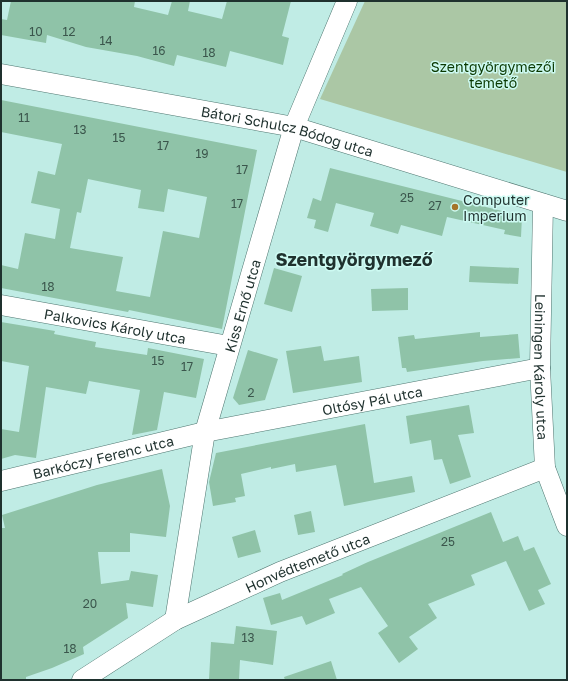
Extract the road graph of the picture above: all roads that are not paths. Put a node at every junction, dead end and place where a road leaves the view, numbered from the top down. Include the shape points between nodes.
1 (347, 1) edge
2 (1, 74) edge
3 (294, 127) junction
4 (543, 204) junction
5 (567, 211) edge
6 (1, 305) edge
7 (230, 346) junction
8 (540, 368) junction
9 (205, 432) junction
10 (545, 468) junction
11 (1, 481) edge
12 (567, 526) edge
13 (175, 620) junction
14 (82, 680) edge

1 - 3 street, Kiss Ernő utca
2 - 3 street, Bátori Schulcz Bódog utca
3 - 4 street, Bátori Schulcz Bódog utca
3 - 7 street, Kiss Ernő utca
4 - 5 street, Bátori Schulcz Bódog utca
4 - 8 street, Leiningen Károly utca
6 - 7 street, Palkovics Károly utca
7 - 9 street, Kiss Ernő utca
8 - 9 street, Oltósy Pál utca
8 - 10 street, Leiningen Károly utca
9 - 11 street, Barkóczy Ferenc utca
9 - 13 street, Kiss Ernő utca
10 - 12 street, Leiningen Károly utca
10 - 13 street, Honvédtemető utca via 280,572
13 - 14 street, Honvédtemető utca

